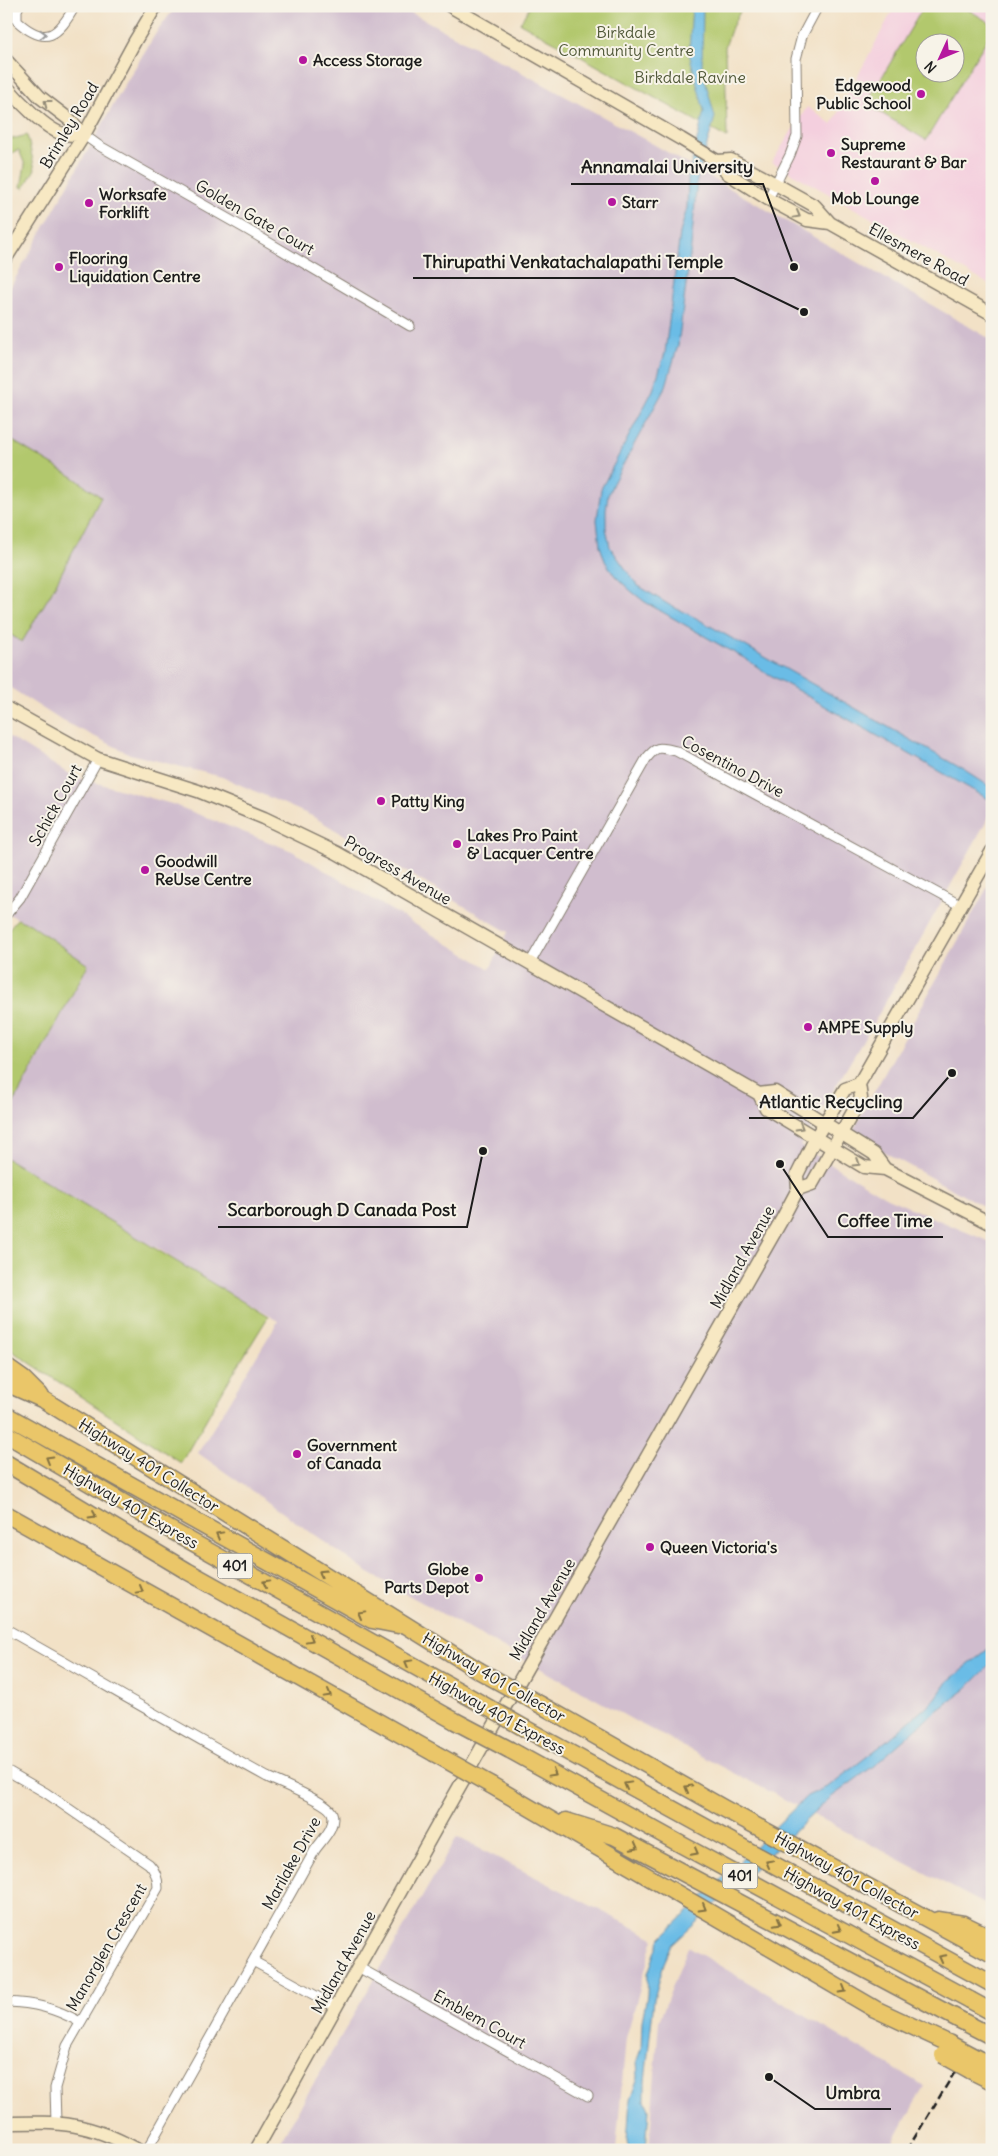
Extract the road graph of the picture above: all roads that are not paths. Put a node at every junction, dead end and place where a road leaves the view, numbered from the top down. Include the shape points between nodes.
1 (19, 6) edge
2 (75, 6) edge
3 (156, 6) edge
4 (450, 6) edge
5 (818, 6) edge
6 (6, 60) edge
7 (6, 86) edge
8 (84, 135) junction
9 (717, 161) junction
10 (776, 184) junction
11 (768, 199) junction
12 (830, 223) junction
13 (6, 258) edge
14 (992, 314) edge
15 (410, 326) dead end
16 (6, 708) edge
17 (98, 759) junction
18 (992, 851) edge
19 (961, 906) junction
20 (6, 915) edge
21 (530, 963) junction
22 (858, 1084) junction
23 (759, 1094) junction
24 (825, 1123) junction
25 (841, 1132) junction
26 (816, 1137) junction
27 (832, 1146) junction
28 (886, 1169) junction
29 (798, 1189) junction
30 (992, 1224) edge
31 (6, 1367) edge
32 (6, 1384) edge
33 (44, 1400) junction
34 (6, 1415) edge
35 (6, 1434) edge
36 (6, 1463) edge
37 (6, 1508) edge
38 (6, 1514) edge
39 (115, 1576) junction
40 (408, 1627) junction
41 (6, 1629) edge
42 (6, 1770) edge
43 (540, 1813) junction
44 (926, 1918) junction
45 (992, 1938) edge
46 (992, 1954) edge
47 (253, 1961) junction
48 (358, 1967) junction
49 (988, 1983) edge
50 (6, 2002) edge
51 (336, 2007) junction
52 (992, 2012) edge
53 (80, 2022) junction
54 (991, 2036) edge
55 (980, 2065) edge
56 (992, 2081) edge
57 (588, 2096) dead end
58 (6, 2123) edge
59 (56, 2123) junction
60 (138, 2150) edge
61 (147, 2150) edge
62 (256, 2150) edge

1 -> 2 street via 17,21 30,33 41,36 64,27
3 - 8 main road, Brimley Road
4 - 9 main road, Ellesmere Road
5 - 10 street via 802,36 796,59 797,136
8 -> 6 main road via 40,98
7 - 8 main road via 34,115 62,134
8 - 13 main road, Brimley Road
8 - 15 street, Golden Gate Court
9 - 10 main road, Ellesmere Road via 731,160
9 - 11 main road, Ellesmere Road via 727,173
10 - 11 street
10 - 12 main road, Ellesmere Road via 815,206
11 -> 12 main road, Ellesmere Road via 807,220
12 - 14 main road, Ellesmere Road
16 - 17 main road, Progress Avenue
17 - 20 street, Schick Court via 20,898
17 - 21 main road, Progress Avenue via 264,818 337,853
18 - 19 main road, Midland Avenue
19 - 21 street, Cosentino Drive via 676,751 660,747 653,749 646,759
19 - 22 main road, Midland Avenue
21 - 23 main road, Progress Avenue
22 - 24 main road, Midland Avenue via 845,1089
22 - 25 main road, Midland Avenue via 860,1098
23 - 24 main road, Progress Avenue via 775,1092
23 -> 26 main road, Progress Avenue via 766,1108
24 - 25 main road, Progress Avenue
24 - 26 main road, Midland Avenue
25 - 27 main road, Midland Avenue
25 - 28 main road, Progress Avenue via 874,1154
26 - 27 main road, Progress Avenue
26 - 29 main road, Midland Avenue via 797,1175
27 -> 28 main road, Progress Avenue via 864,1167
27 - 29 main road, Midland Avenue via 812,1184
28 - 30 main road, Progress Avenue
29 - 48 main road, Midland Avenue
31 - 33 highway
32 - 33 highway, Highway 401 Collector / 401
40 -> 33 highway, Highway 401 Collector / 401
40 -> 34 highway via 372,1620
49 -> 35 highway, Highway 401 Express / 401, bridge via 526,1729
36 -> 52 highway, Highway 401 Express / 401, bridge via 455,1722
37 - 39 highway
38 - 39 highway
39 -> 43 highway, bridge
44 -> 40 highway, Highway 401 Collector / 401, bridge via 723,1808
41 - 47 street, Marilake Drive via 250,1767 328,1807 333,1824
42 - 53 street, Manorglen Crescent via 149,1864 157,1874 158,1888
43 -> 54 highway, bridge via 614,1836
43 -> 55 highway, bridge via 945,2049
44 - 45 highway via 963,1924
44 - 46 highway, Highway 401 Collector / 401
47 - 51 street
47 - 61 street, Marilake Drive
48 - 51 main road, Midland Avenue
48 - 57 street, Emblem Court
50 - 53 street via 52,2008
51 - 62 main road, Midland Avenue
53 - 59 street, Manorglen Crescent via 67,2046 58,2076 54,2097
55 - 56 highway
58 - 59 main road
59 - 60 main road via 98,2130

